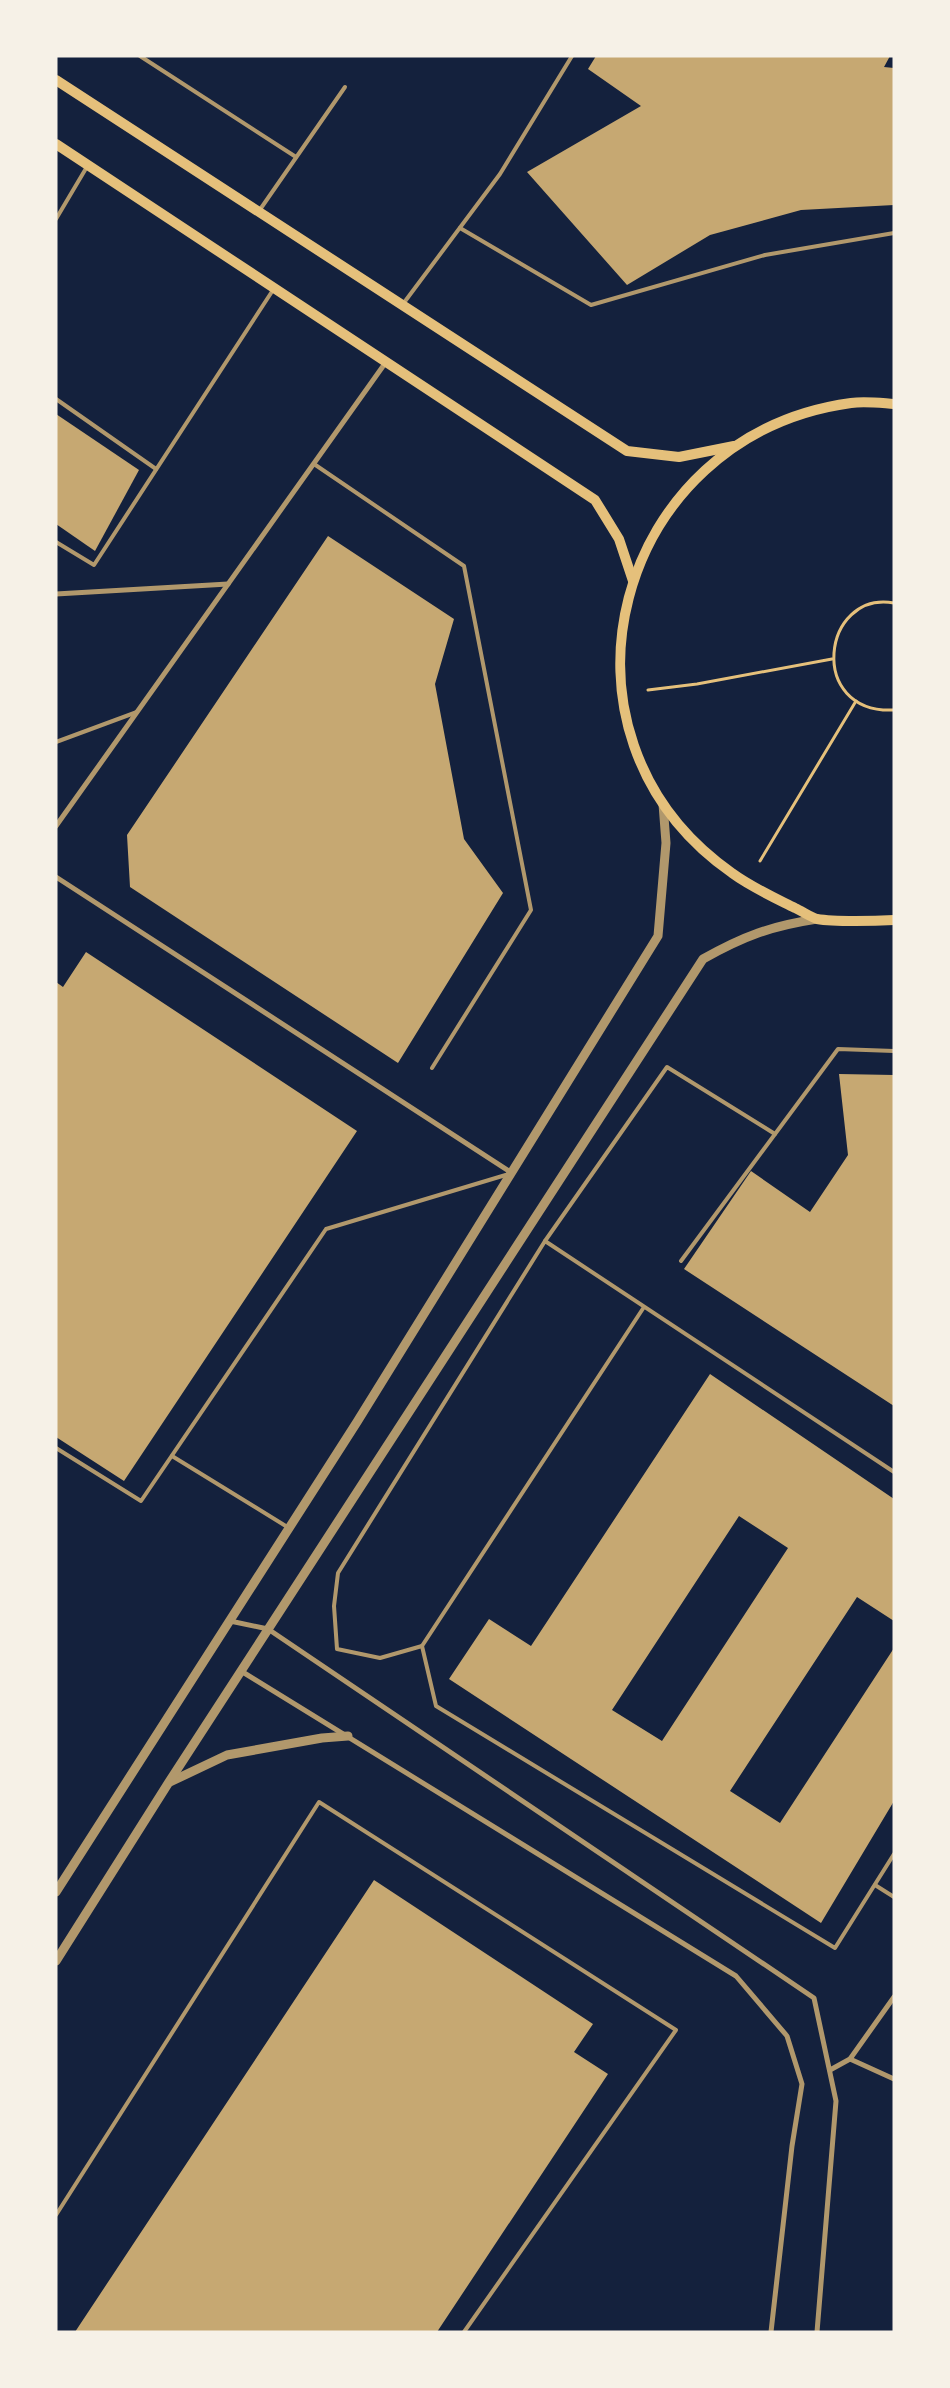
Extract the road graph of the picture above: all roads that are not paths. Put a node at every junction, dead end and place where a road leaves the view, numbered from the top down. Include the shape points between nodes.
1 (140, 56) edge
2 (572, 56) edge
3 (56, 80) edge
4 (344, 87) dead end
5 (56, 144) edge
6 (296, 157) junction
7 (88, 165) junction
8 (259, 211) junction
9 (56, 219) edge
10 (460, 228) junction
11 (894, 233) edge
12 (274, 288) junction
13 (403, 305) junction
14 (386, 361) junction
15 (56, 399) edge
16 (894, 404) edge
17 (735, 446) junction
18 (314, 464) junction
19 (156, 469) junction
20 (56, 542) edge
21 (632, 580) junction
22 (228, 584) junction
23 (56, 594) edge
24 (137, 712) junction
25 (56, 742) edge
26 (663, 804) junction
27 (56, 826) edge
28 (56, 877) edge
29 (817, 919) junction
30 (894, 920) edge
31 (894, 1051) edge
32 (432, 1068) dead end
33 (775, 1134) junction
34 (512, 1173) junction
35 (545, 1240) junction
36 (681, 1261) dead end
37 (644, 1307) junction
38 (56, 1448) edge
39 (172, 1456) junction
40 (894, 1472) edge
41 (289, 1529) junction
42 (230, 1621) junction
43 (268, 1629) junction
44 (422, 1646) junction
45 (242, 1671) junction
46 (348, 1736) junction
47 (169, 1782) junction
48 (894, 1854) edge
49 (875, 1885) junction
50 (56, 1892) edge
51 (894, 1897) edge
52 (56, 1961) edge
53 (894, 1997) edge
54 (850, 2059) junction
55 (830, 2070) junction
56 (894, 2079) edge
57 (56, 2216) edge
58 (464, 2332) edge
59 (771, 2332) edge
60 (816, 2332) edge

1 - 6 lane
2 - 10 lane via 500,174
3 - 8 main road
4 - 6 lane
5 - 7 main road
6 - 8 lane
7 - 9 lane
7 - 12 main road
8 - 13 main road
10 - 11 lane via 591,305 765,255
10 - 13 lane
12 - 14 main road
12 - 19 lane
13 - 17 main road via 627,451 680,457
14 - 18 street
14 - 21 main road via 595,500 619,539
15 - 19 lane
16 - 17 main road via 852,403 791,417
17 - 21 main road via 688,486 651,538
18 - 22 street
18 - 32 lane via 464,566 531,910
19 - 20 lane via 94,565
21 - 26 main road via 622,626 620,673 626,719 640,763
22 - 23 street
22 - 24 street
24 - 25 lane
24 - 27 street
26 - 29 main road via 686,834 714,861 746,883
26 - 34 street via 666,843 658,936
28 - 34 street
29 - 30 main road
29 - 43 street via 777,925 754,933 703,959
31 - 33 lane via 838,1049
33 - 35 lane via 668,1067
33 - 36 lane
34 - 39 lane via 326,1230
34 - 41 street
35 - 37 lane
35 - 44 lane via 338,1573 334,1606 337,1649 380,1658
37 - 40 lane
37 - 44 lane
38 - 39 lane via 141,1501
39 - 41 lane
41 - 42 street
42 - 43 street
42 - 50 street
43 - 45 street
43 - 55 street via 814,1998
44 - 49 lane via 436,1706 835,1948
45 - 46 street
45 - 47 street
46 - 47 street via 227,1755
46 - 59 street via 736,1976 787,2036 802,2084
47 - 52 street
48 - 49 lane
49 - 51 lane
53 - 54 street
54 - 55 street
54 - 56 street
55 - 60 street via 836,2101
57 - 58 lane via 319,1802 676,2030

